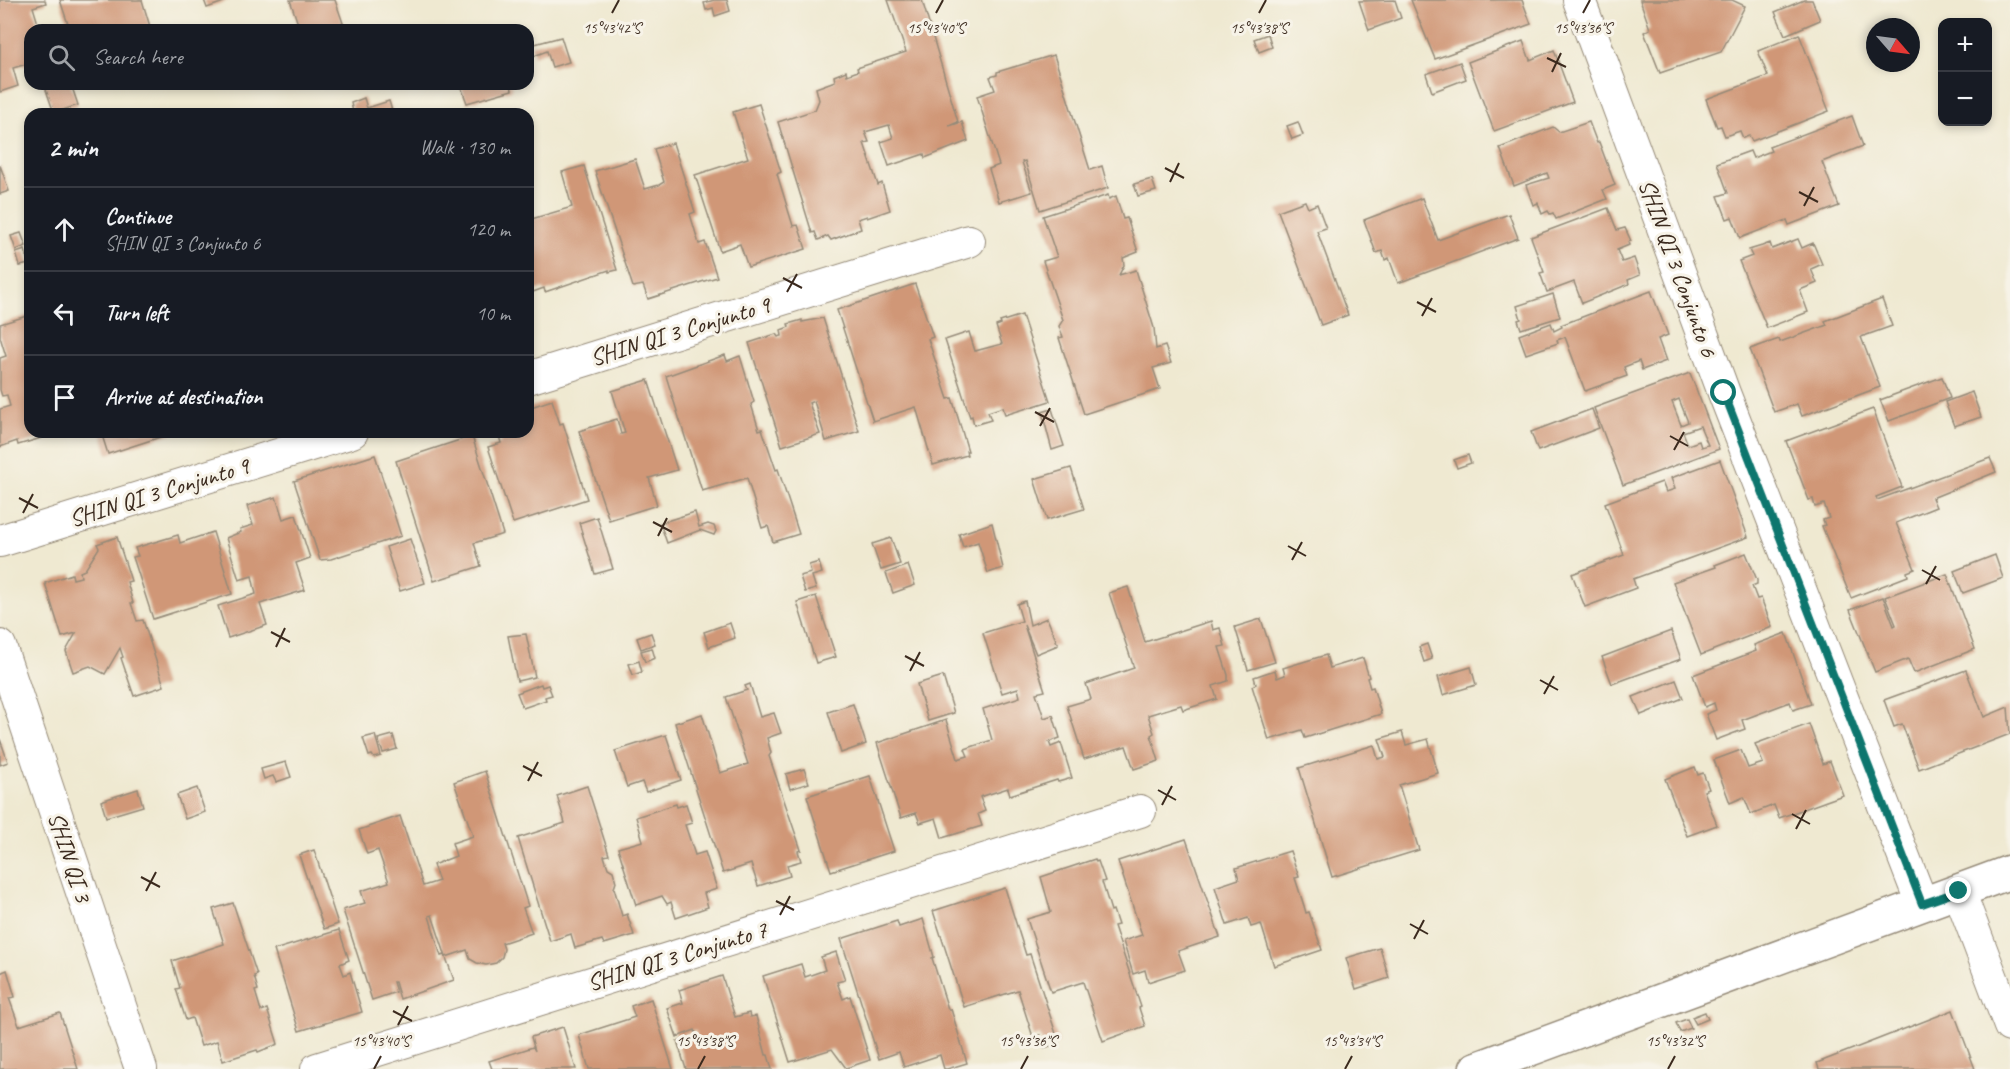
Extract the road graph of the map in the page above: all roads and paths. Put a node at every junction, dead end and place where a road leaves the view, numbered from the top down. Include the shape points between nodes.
1 (1579, 0) edge
2 (969, 241) dead end
3 (534, 376) edge
4 (333, 438) edge
5 (0, 541) edge
6 (0, 646) edge
7 (1140, 811) dead end
8 (2010, 872) edge
9 (1959, 891) junction
10 (1922, 904) junction
11 (2010, 1026) edge
12 (141, 1069) edge
13 (317, 1069) edge
14 (1476, 1069) edge

1 - 10 street, SHIN QI 3 Conjunto 6 via 1724,393
2 - 3 street, SHIN QI 3 Conjunto 9
4 - 5 street, SHIN QI 3 Conjunto 9
6 - 12 street, SHIN QI 3
7 - 13 street, SHIN QI 3 Conjunto 7
8 - 9 street
9 - 10 street
9 - 11 street
10 - 14 street

